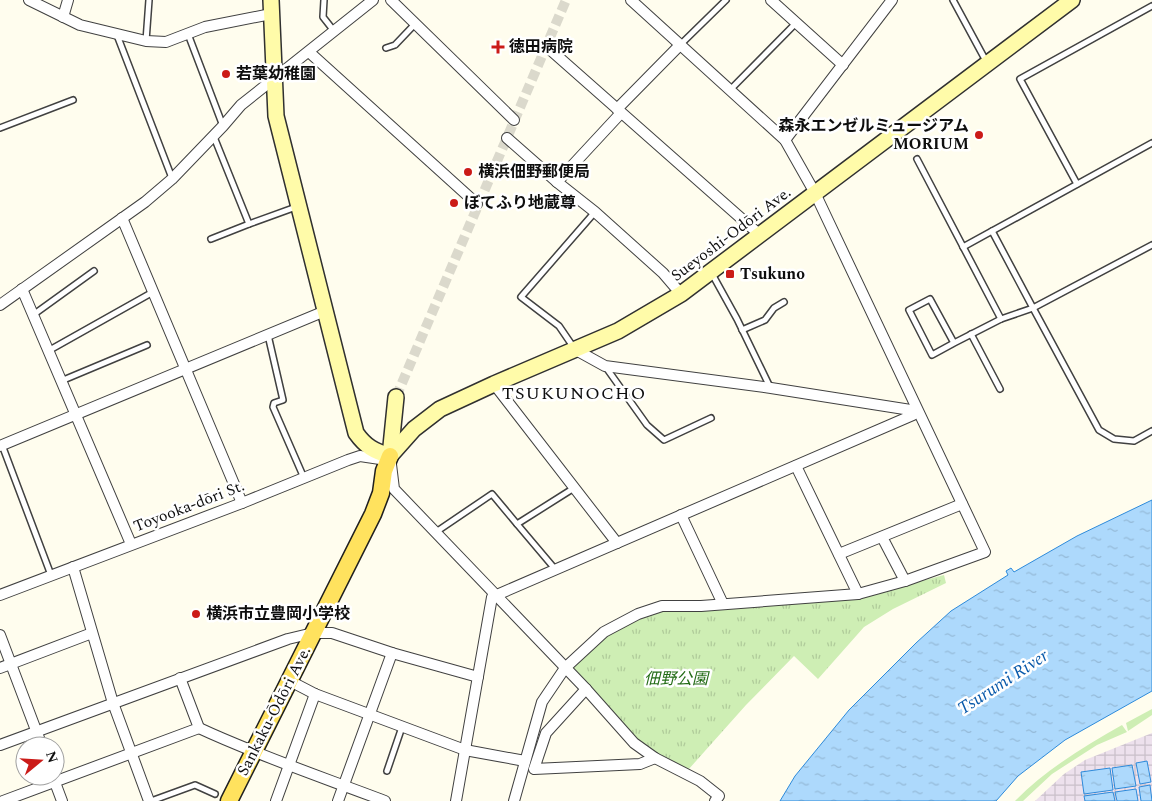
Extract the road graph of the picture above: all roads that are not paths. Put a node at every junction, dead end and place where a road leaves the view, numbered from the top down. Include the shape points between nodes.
1 (29, 0) edge
2 (68, 0) edge
3 (149, 0) edge
4 (324, 0) edge
5 (373, 0) edge
6 (391, 0) edge
7 (631, 0) edge
8 (726, 0) edge
9 (771, 0) edge
10 (892, 0) edge
11 (953, 0) edge
12 (1066, 2) edge
13 (1152, 6) edge
14 (271, 7) edge
15 (63, 17) junction
16 (796, 22) junction
17 (415, 23) junction
18 (334, 32) junction
19 (187, 33) junction
20 (117, 34) junction
21 (146, 41) junction
22 (680, 45) junction
23 (546, 46) dead end
24 (386, 48) dead end
25 (309, 52) junction
26 (843, 64) junction
27 (988, 64) junction
28 (274, 80) junction
29 (730, 90) junction
30 (73, 100) dead end
31 (619, 111) junction
32 (514, 120) dead end
33 (223, 126) junction
34 (0, 128) edge
35 (214, 136) junction
36 (507, 138) dead end
37 (785, 140) junction
38 (1152, 143) edge
39 (917, 159) dead end
40 (172, 179) junction
41 (557, 182) junction
42 (1077, 184) junction
43 (815, 193) junction
44 (478, 204) dead end
45 (298, 206) junction
46 (595, 212) junction
47 (122, 218) junction
48 (249, 224) junction
49 (992, 230) junction
50 (760, 235) junction
51 (211, 239) dead end
52 (1152, 245) edge
53 (963, 247) junction
54 (94, 271) dead end
55 (711, 272) junction
56 (22, 289) junction
57 (153, 292) junction
58 (681, 294) junction
59 (784, 302) dead end
60 (0, 305) edge
61 (1033, 308) junction
62 (325, 311) junction
63 (33, 315) junction
64 (1001, 319) junction
65 (742, 330) junction
66 (970, 334) junction
67 (268, 335) junction
68 (954, 343) junction
69 (147, 346) dead end
70 (576, 350) junction
71 (48, 351) junction
72 (605, 366) junction
73 (186, 369) junction
74 (61, 381) junction
75 (494, 384) junction
76 (771, 388) junction
77 (1000, 389) dead end
78 (396, 397) tunnel mouth
79 (917, 411) junction
80 (76, 415) junction
81 (711, 418) dead end
82 (1152, 431) edge
83 (1, 446) edge
84 (390, 456) junction
85 (796, 466) junction
86 (304, 478) junction
87 (574, 488) junction
88 (242, 503) junction
89 (962, 504) junction
90 (681, 515) junction
91 (517, 524) junction
92 (435, 532) junction
93 (882, 537) junction
94 (616, 543) junction
95 (131, 544) junction
96 (839, 554) junction
97 (74, 567) junction
98 (555, 569) junction
99 (51, 575) junction
100 (905, 581) junction
101 (858, 594) junction
102 (0, 595) edge
103 (494, 595) junction
104 (723, 604) junction
105 (92, 633) junction
106 (313, 633) junction
107 (0, 635) edge
108 (392, 653) junction
109 (11, 664) junction
110 (0, 668) edge
111 (564, 668) junction
112 (478, 677) junction
113 (180, 678) junction
114 (290, 681) junction
115 (586, 689) junction
116 (315, 694) junction
117 (113, 703) junction
118 (370, 714) junction
119 (403, 726) junction
120 (199, 728) junction
121 (36, 732) junction
122 (38, 736) edge
123 (0, 745) edge
124 (465, 750) junction
125 (255, 751) junction
126 (131, 753) junction
127 (655, 758) junction
128 (525, 761) junction
129 (288, 766) junction
130 (387, 771) dead end
131 (65, 775) edge
132 (343, 785) junction
133 (38, 786) edge
134 (57, 786) edge
135 (222, 797) edge
136 (3, 801) edge
137 (62, 801) edge
138 (150, 801) edge
139 (276, 801) edge
140 (338, 801) edge
141 (385, 801) edge
142 (456, 801) edge
143 (514, 801) edge
144 (715, 801) edge

1 - 15 street
2 - 15 street
3 - 21 lane
4 - 18 lane via 323,16
5 - 18 street
6 - 17 street
7 - 22 street
8 - 22 lane
9 - 16 street
10 - 26 street
11 - 27 lane
12 - 27 street, Sueyoshi-Odōri Ave.
13 - 42 lane via 1020,79
14 - 19 street
14 - 28 street
15 - 20 street via 80,25
16 - 26 street
16 - 29 lane
17 - 24 lane via 395,45
17 - 32 street
18 - 25 street
19 - 21 street via 166,42
19 - 33 lane
20 - 21 street
20 - 40 lane
22 - 29 street
22 - 31 street
23 - 31 street
25 - 28 street
25 - 44 street
26 - 37 street
27 - 43 street, Sueyoshi-Odōri Ave.
28 - 33 street via 241,105
28 - 45 street via 276,116
29 - 37 street
30 - 34 lane
31 - 41 street
31 - 50 street
33 - 35 street
35 - 40 street
35 - 48 lane
36 - 41 street
37 - 43 street
38 - 42 lane
39 - 53 lane
40 - 47 street
41 - 46 street
42 - 49 lane
43 - 50 street, Sueyoshi-Odōri Ave.
43 - 79 street
45 - 48 lane
45 - 62 street
46 - 58 street
46 - 70 lane via 521,297 559,326
47 - 56 street
47 - 57 street
48 - 51 lane
49 - 53 lane
49 - 61 lane
50 - 55 street, Sueyoshi-Odōri Ave.
52 - 61 lane
53 - 64 lane
54 - 63 lane
55 - 58 street, Sueyoshi-Odōri Ave.
55 - 65 lane
56 - 60 street
56 - 63 street
57 - 71 lane
57 - 73 street
58 - 70 street, Sueyoshi-Odōri Ave. via 618,331
59 - 65 lane via 774,308 765,320
61 - 64 lane
61 - 82 lane via 1098,430 1114,438 1134,441
62 - 67 street
62 - 84 street via 356,433 363,443
63 - 71 street
64 - 66 lane
65 - 76 lane
66 - 68 lane
66 - 77 lane
67 - 73 street
67 - 86 lane via 283,400 274,403 274,407
68 - 68 lane via 930,299 909,310 932,355
69 - 74 lane
70 - 72 street
70 - 75 street, Sueyoshi-Odōri Ave.
71 - 74 street
72 - 76 street
72 - 81 lane via 646,425 664,440
73 - 80 street
73 - 88 street
74 - 80 street
75 - 84 street, Sueyoshi-Odōri Ave. via 440,409 414,429
75 - 87 street
76 - 79 street
78 - 84 street
79 - 85 street
79 - 89 street
80 - 83 street
80 - 95 street
83 - 99 lane
84 - 86 street, Toyooka-dōri St. via 380,459 360,456
84 - 92 street via 394,489
84 - 106 main road, Sankaku-Ōdōri Ave. via 384,471 382,493 373,514
85 - 90 street
85 - 96 street
86 - 88 street, Toyooka-dōri St.
87 - 91 lane
87 - 94 street
88 - 95 street, Toyooka-dōri St.
89 - 93 street
89 - 100 street via 984,552
90 - 94 street
90 - 104 street
91 - 92 lane via 492,494
91 - 98 lane
92 - 103 street
93 - 96 street
93 - 100 street
94 - 98 street
95 - 97 street, Toyooka-dōri St.
96 - 101 street
97 - 99 street, Toyooka-dōri St.
97 - 105 street
98 - 103 street
99 - 102 street, Toyooka-dōri St.
100 - 101 street
101 - 104 street
103 - 111 street
103 - 112 street
104 - 111 street via 662,606 638,614 604,632
105 - 109 street
105 - 117 street
106 - 108 street via 332,633
106 - 113 street
106 - 114 main road, Sankaku-Ōdōri Ave.
107 - 109 street
108 - 112 street
108 - 118 street
109 - 110 street
109 - 121 street
111 - 115 street
111 - 128 street via 542,702
112 - 124 street
113 - 117 street
113 - 120 street
114 - 116 street
114 - 125 main road, Sankaku-Ōdōri Ave.
115 - 127 street via 634,743
115 - 127 street via 546,733 534,769 640,764
116 - 118 street
116 - 129 street
117 - 121 street
117 - 126 street
118 - 119 street
118 - 132 street
119 - 124 street
119 - 130 lane
120 - 125 street
120 - 126 street
121 - 122 street
121 - 123 street
124 - 128 street
124 - 142 street
125 - 129 street
125 - 135 main road, Sankaku-Ōdōri Ave.
126 - 131 street
126 - 138 street
127 - 144 street via 700,781 719,796
128 - 143 street
129 - 132 street
129 - 139 street
132 - 140 street
132 - 141 street
133 - 136 street
134 - 137 street
135 - 138 lane via 195,785

